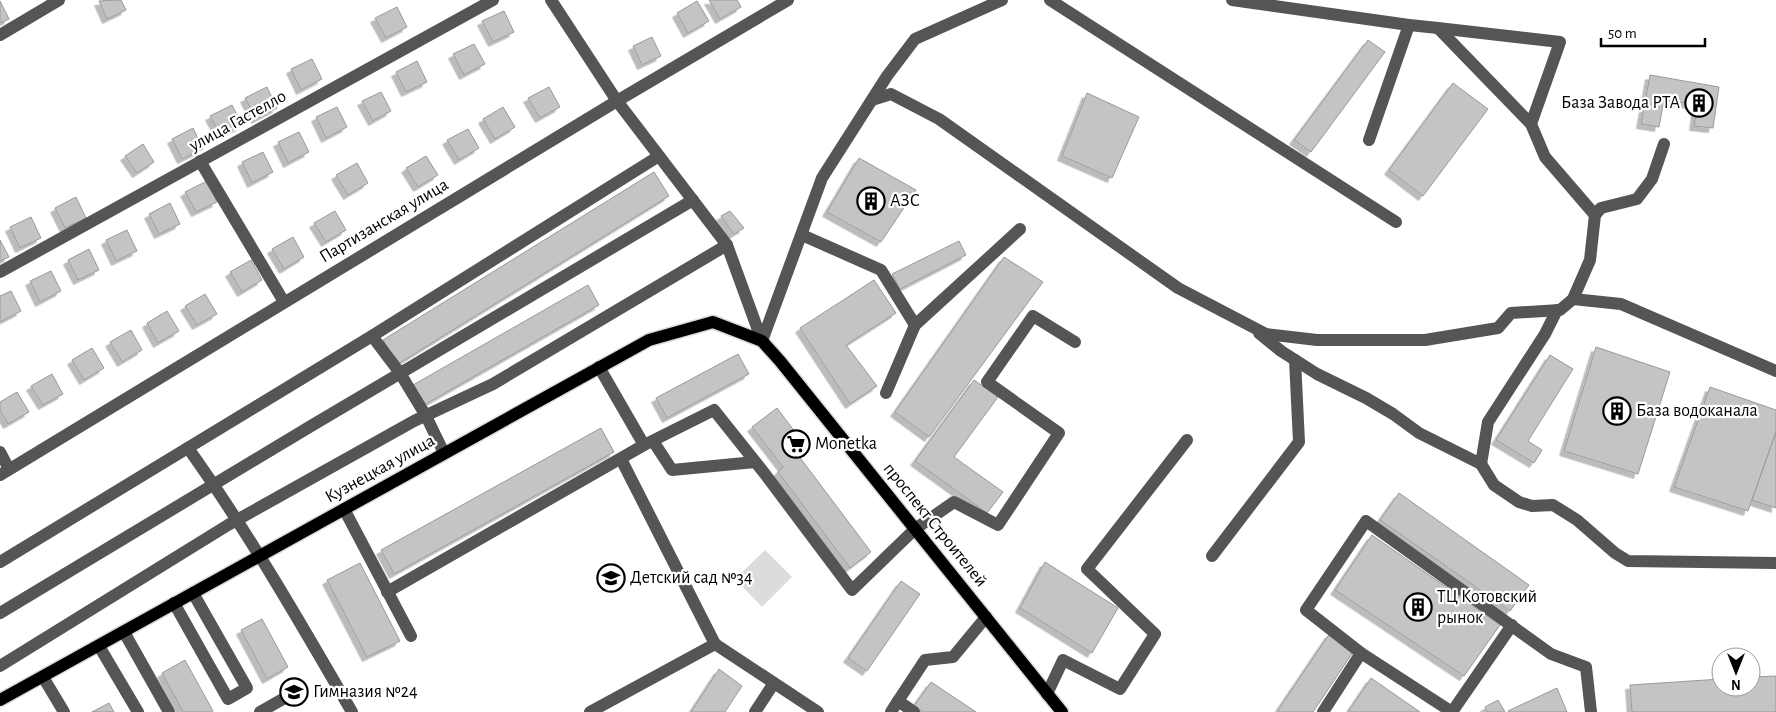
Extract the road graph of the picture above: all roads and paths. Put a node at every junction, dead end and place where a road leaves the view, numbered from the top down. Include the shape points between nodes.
1 (59, 0) edge
2 (493, 0) edge
3 (551, 0) edge
4 (788, 0) edge
5 (1002, 0) edge
6 (1050, 0) edge
7 (1232, 0) edge
8 (1409, 25) junction
9 (1438, 28) junction
10 (0, 35) edge
11 (872, 100) junction
12 (617, 101) junction
13 (1531, 124) junction
14 (1369, 140) dead end
15 (1664, 144) dead end
16 (659, 156) junction
17 (200, 161) junction
18 (693, 200) junction
19 (1595, 215) junction
20 (1396, 222) dead end
21 (1020, 229) dead end
22 (802, 235) junction
23 (727, 245) junction
24 (0, 272) edge
25 (1573, 299) junction
26 (284, 302) junction
27 (1557, 310) junction
28 (915, 324) junction
29 (1248, 324) junction
30 (372, 336) junction
31 (762, 341) junction
32 (1075, 342) dead end
33 (1295, 360) junction
34 (780, 361) joint
35 (599, 367) junction
36 (1776, 371) edge
37 (400, 373) junction
38 (886, 394) dead end
39 (426, 416) junction
40 (1187, 440) dead end
41 (649, 443) junction
42 (188, 448) junction
43 (0, 452) edge
44 (444, 453) junction
45 (621, 459) junction
46 (755, 462) junction
47 (1481, 464) junction
48 (5, 472) edge
49 (214, 484) junction
50 (344, 509) junction
51 (237, 520) junction
52 (915, 529) junction
53 (259, 556) junction
54 (1212, 556) dead end
55 (0, 562) edge
56 (1776, 562) edge
57 (387, 592) junction
58 (193, 593) junction
59 (174, 603) junction
60 (0, 613) edge
61 (986, 617) junction
62 (1512, 625) junction
63 (124, 632) junction
64 (410, 636) dead end
65 (715, 644) junction
66 (99, 646) junction
67 (1361, 653) junction
68 (0, 666) edge
69 (43, 677) junction
70 (774, 683) junction
71 (297, 691) dead end
72 (1047, 694) junction
73 (0, 700) edge
74 (894, 707) edge
75 (64, 712) edge
76 (138, 712) edge
77 (169, 712) edge
78 (260, 712) edge
79 (352, 712) edge
80 (590, 712) edge
81 (754, 712) edge
82 (818, 712) edge
83 (914, 712) edge
84 (1062, 712) edge
85 (1323, 712) edge
86 (1452, 712) edge
87 (1591, 712) edge

1 - 10 street
2 - 17 street, улица Гастелло
3 - 12 street
4 - 12 street, Партизанская улица
5 - 11 street via 915,39
6 - 20 street
7 - 8 street
8 - 9 street
8 - 14 street
9 - 13 street
9 - 13 street via 1560,42
11 - 22 street via 822,178
11 - 29 street via 891,94 939,119 1178,288
12 - 16 street
12 - 26 street, Партизанская улица
13 - 19 street via 1545,157
15 - 19 street via 1652,179 1637,198 1601,208
16 - 18 street
16 - 30 street
17 - 24 street, улица Гастелло
17 - 26 street
18 - 23 street
18 - 37 street
19 - 25 street via 1590,260
21 - 28 street
22 - 28 street via 881,270
22 - 31 street
23 - 31 street
23 - 39 street via 493,384
25 - 27 street
25 - 36 street via 1622,304
26 - 48 street, Партизанская улица
27 - 29 street via 1510,313 1498,328 1425,340 1317,340 1266,334
27 - 47 street via 1488,422
28 - 38 street
29 - 33 street
30 - 37 street
30 - 42 street
31 - 34 main road, Кузнецкая улица
31 - 35 main road, Кузнецкая улица via 714,322 649,340
32 - 52 street via 1033,316 987,382 1059,433 998,526 954,502
33 - 47 street via 1380,406 1419,433
33 - 54 street via 1299,442
34 - 52 main road, проспект Строителей
35 - 41 street
35 - 44 main road, Кузнецкая улица
37 - 39 street
37 - 49 street
39 - 44 street
39 - 51 street
40 - 72 street via 1087,569 1156,634 1120,689 1063,660
41 - 45 street
41 - 46 street via 672,470
41 - 46 street via 714,410
42 - 49 street
42 - 55 street
43 - 48 street
44 - 50 main road, Кузнецкая улица
45 - 57 street
45 - 65 street
46 - 52 street via 852,590
47 - 56 street via 1494,485 1519,502 1532,506 1553,505 1628,561
49 - 51 street
49 - 60 street
50 - 53 main road, Кузнецкая улица
50 - 57 street
51 - 53 street
51 - 68 street
52 - 61 main road, проспект Строителей
53 - 58 main road, Кузнецкая улица
53 - 79 street
57 - 64 street
58 - 59 main road, Кузнецкая улица
58 - 59 street via 247,688 228,699
59 - 63 main road, Кузнецкая улица
61 - 72 main road, проспект Строителей
61 - 74 street via 953,656 925,660
62 - 67 street via 1366,521 1306,610
62 - 86 street
62 - 87 street via 1551,654 1586,667
63 - 66 main road, Кузнецкая улица
63 - 77 street
65 - 70 street
65 - 80 street
66 - 69 main road, Кузнецкая улица
66 - 76 street
67 - 85 street
67 - 86 street
69 - 73 main road, Кузнецкая улица
69 - 75 street
70 - 81 street
70 - 82 street
71 - 78 street
72 - 84 main road, проспект Строителей
74 - 83 street

